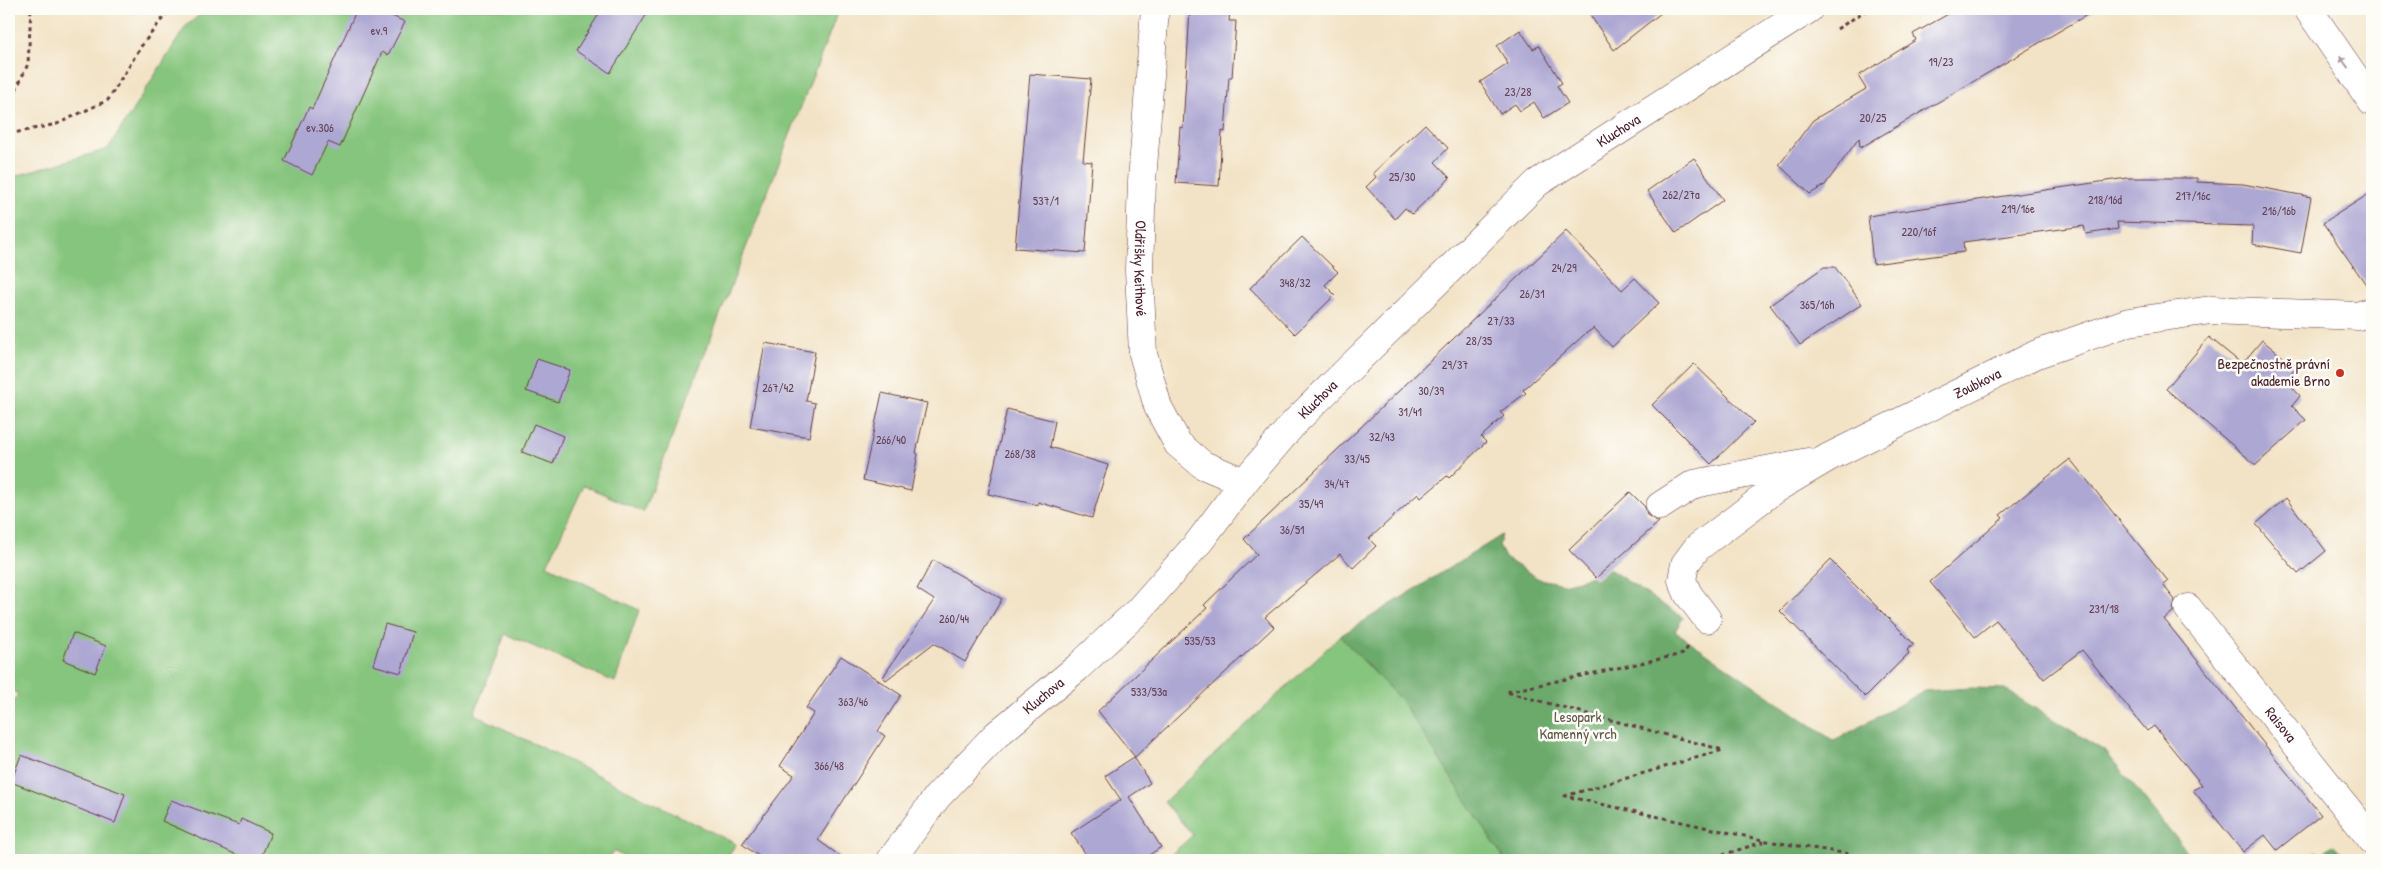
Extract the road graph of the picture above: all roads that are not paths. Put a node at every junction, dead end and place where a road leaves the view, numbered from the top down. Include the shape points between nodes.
1 (1155, 9) edge
2 (1808, 9) edge
3 (2308, 9) edge
4 (2372, 102) edge
5 (2372, 311) edge
6 (1829, 457) junction
7 (1244, 482) junction
8 (1660, 506) dead end
9 (2188, 608) dead end
10 (1707, 620) dead end
11 (2372, 840) edge
12 (891, 860) edge

1 - 7 street, Oldřišky Keithové via 1142,181 1140,270 1144,354 1158,407 1178,444 1203,465
2 - 7 street, Kluchova via 1537,183 1294,423
4 -> 3 street
5 - 6 street, Zoubkova via 2358,316 2211,310 2129,322 2037,354
6 - 8 street via 1694,484
6 - 10 street, Zoubkova via 1775,489 1697,548 1685,564 1682,580
7 - 12 street, Kluchova via 1199,542 1138,611 1077,668 996,735 937,797
9 - 11 street, Raisova

